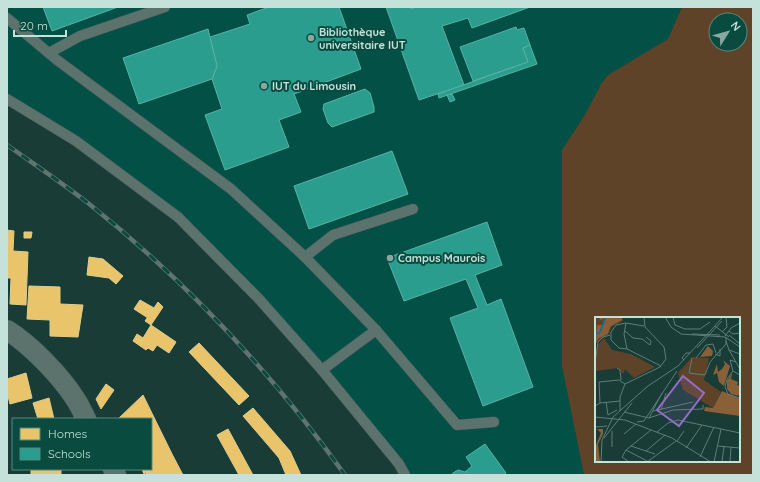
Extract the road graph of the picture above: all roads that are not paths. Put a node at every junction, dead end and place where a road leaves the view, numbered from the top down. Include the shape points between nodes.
1 (165, 7) edge
2 (7, 18) edge
3 (49, 53) junction
4 (7, 99) edge
5 (413, 209) dead end
6 (305, 257) junction
7 (7, 330) edge
8 (376, 330) junction
9 (322, 370) junction
10 (85, 418) edge
11 (494, 422) dead end
12 (405, 475) edge

1 - 3 lane via 80,36
2 - 3 lane
3 - 6 lane via 231,189
4 - 9 lane via 76,141 178,217 259,299
5 - 6 lane via 333,235
6 - 8 lane
7 - 10 street via 41,358 59,378 76,400
8 - 9 lane
8 - 11 lane via 457,425
9 - 12 lane via 399,464

